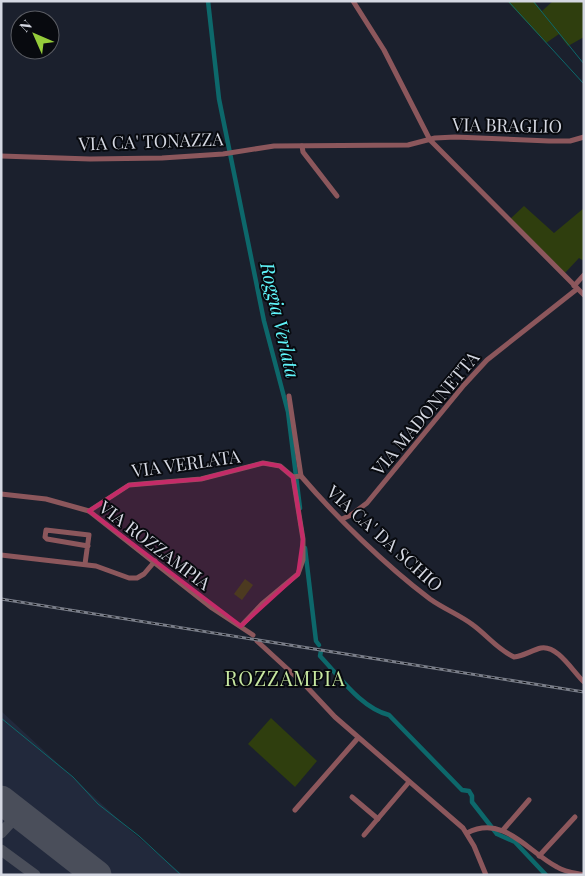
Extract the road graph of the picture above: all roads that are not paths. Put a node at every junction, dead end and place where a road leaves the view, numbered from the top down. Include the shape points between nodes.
1 (353, 1) edge
2 (584, 137) edge
3 (430, 140) junction
4 (302, 146) junction
5 (1, 156) edge
6 (337, 196) dead end
7 (584, 275) edge
8 (575, 287) junction
9 (584, 295) edge
10 (290, 396) dead end
11 (297, 476) junction
12 (1, 494) edge
13 (89, 511) junction
14 (342, 519) junction
15 (88, 546) junction
16 (1, 555) edge
17 (155, 561) junction
18 (85, 564) junction
19 (241, 626) junction
20 (253, 635) dead end
21 (257, 641) dead end
22 (584, 682) edge
23 (358, 738) junction
24 (410, 782) junction
25 (352, 797) dead end
26 (529, 800) dead end
27 (295, 810) dead end
28 (575, 817) dead end
29 (378, 819) junction
30 (503, 830) junction
31 (467, 833) junction
32 (364, 835) dead end
33 (539, 856) junction
34 (486, 875) edge
35 (584, 875) edge

1 - 3 street via 384,50
2 - 3 street, VIA BRAGLIO via 570,141 480,136
3 - 4 street, VIA CA' TONAZZA via 408,145
3 - 8 street
4 - 5 street, VIA CA' TONAZZA via 274,146 180,157 90,159
4 - 6 street via 303,152
7 - 8 street
8 - 9 street
8 - 14 street, VIA MADONNETTA via 488,360 367,503
10 - 11 street
11 - 13 street, VIA VERLATA via 280,466 263,463 201,479 129,484
11 - 14 street, VIA CA' DA SCHIO
11 - 19 street via 303,539 303,560 298,574
12 - 13 street, VIA ROZZAMPIA via 46,499
13 - 17 street, VIA ROZZAMPIA
14 - 22 street, VIA CA' DA SCHIO via 427,596 474,625 503,652 514,658 541,648 549,649 558,654
15 - 15 street via 89,535 46,530 47,539
15 - 18 street
16 - 18 street
17 - 18 street via 137,578
17 - 19 street, VIA ROZZAMPIA via 212,608
19 - 20 street, VIA ROZZAMPIA
21 - 23 street
23 - 24 street
23 - 27 street
24 - 29 street
24 - 31 street
25 - 29 street
26 - 30 street
28 - 33 street
29 - 32 street
30 - 31 street via 492,827
30 - 33 street
31 - 34 street
33 - 35 street via 560,869

